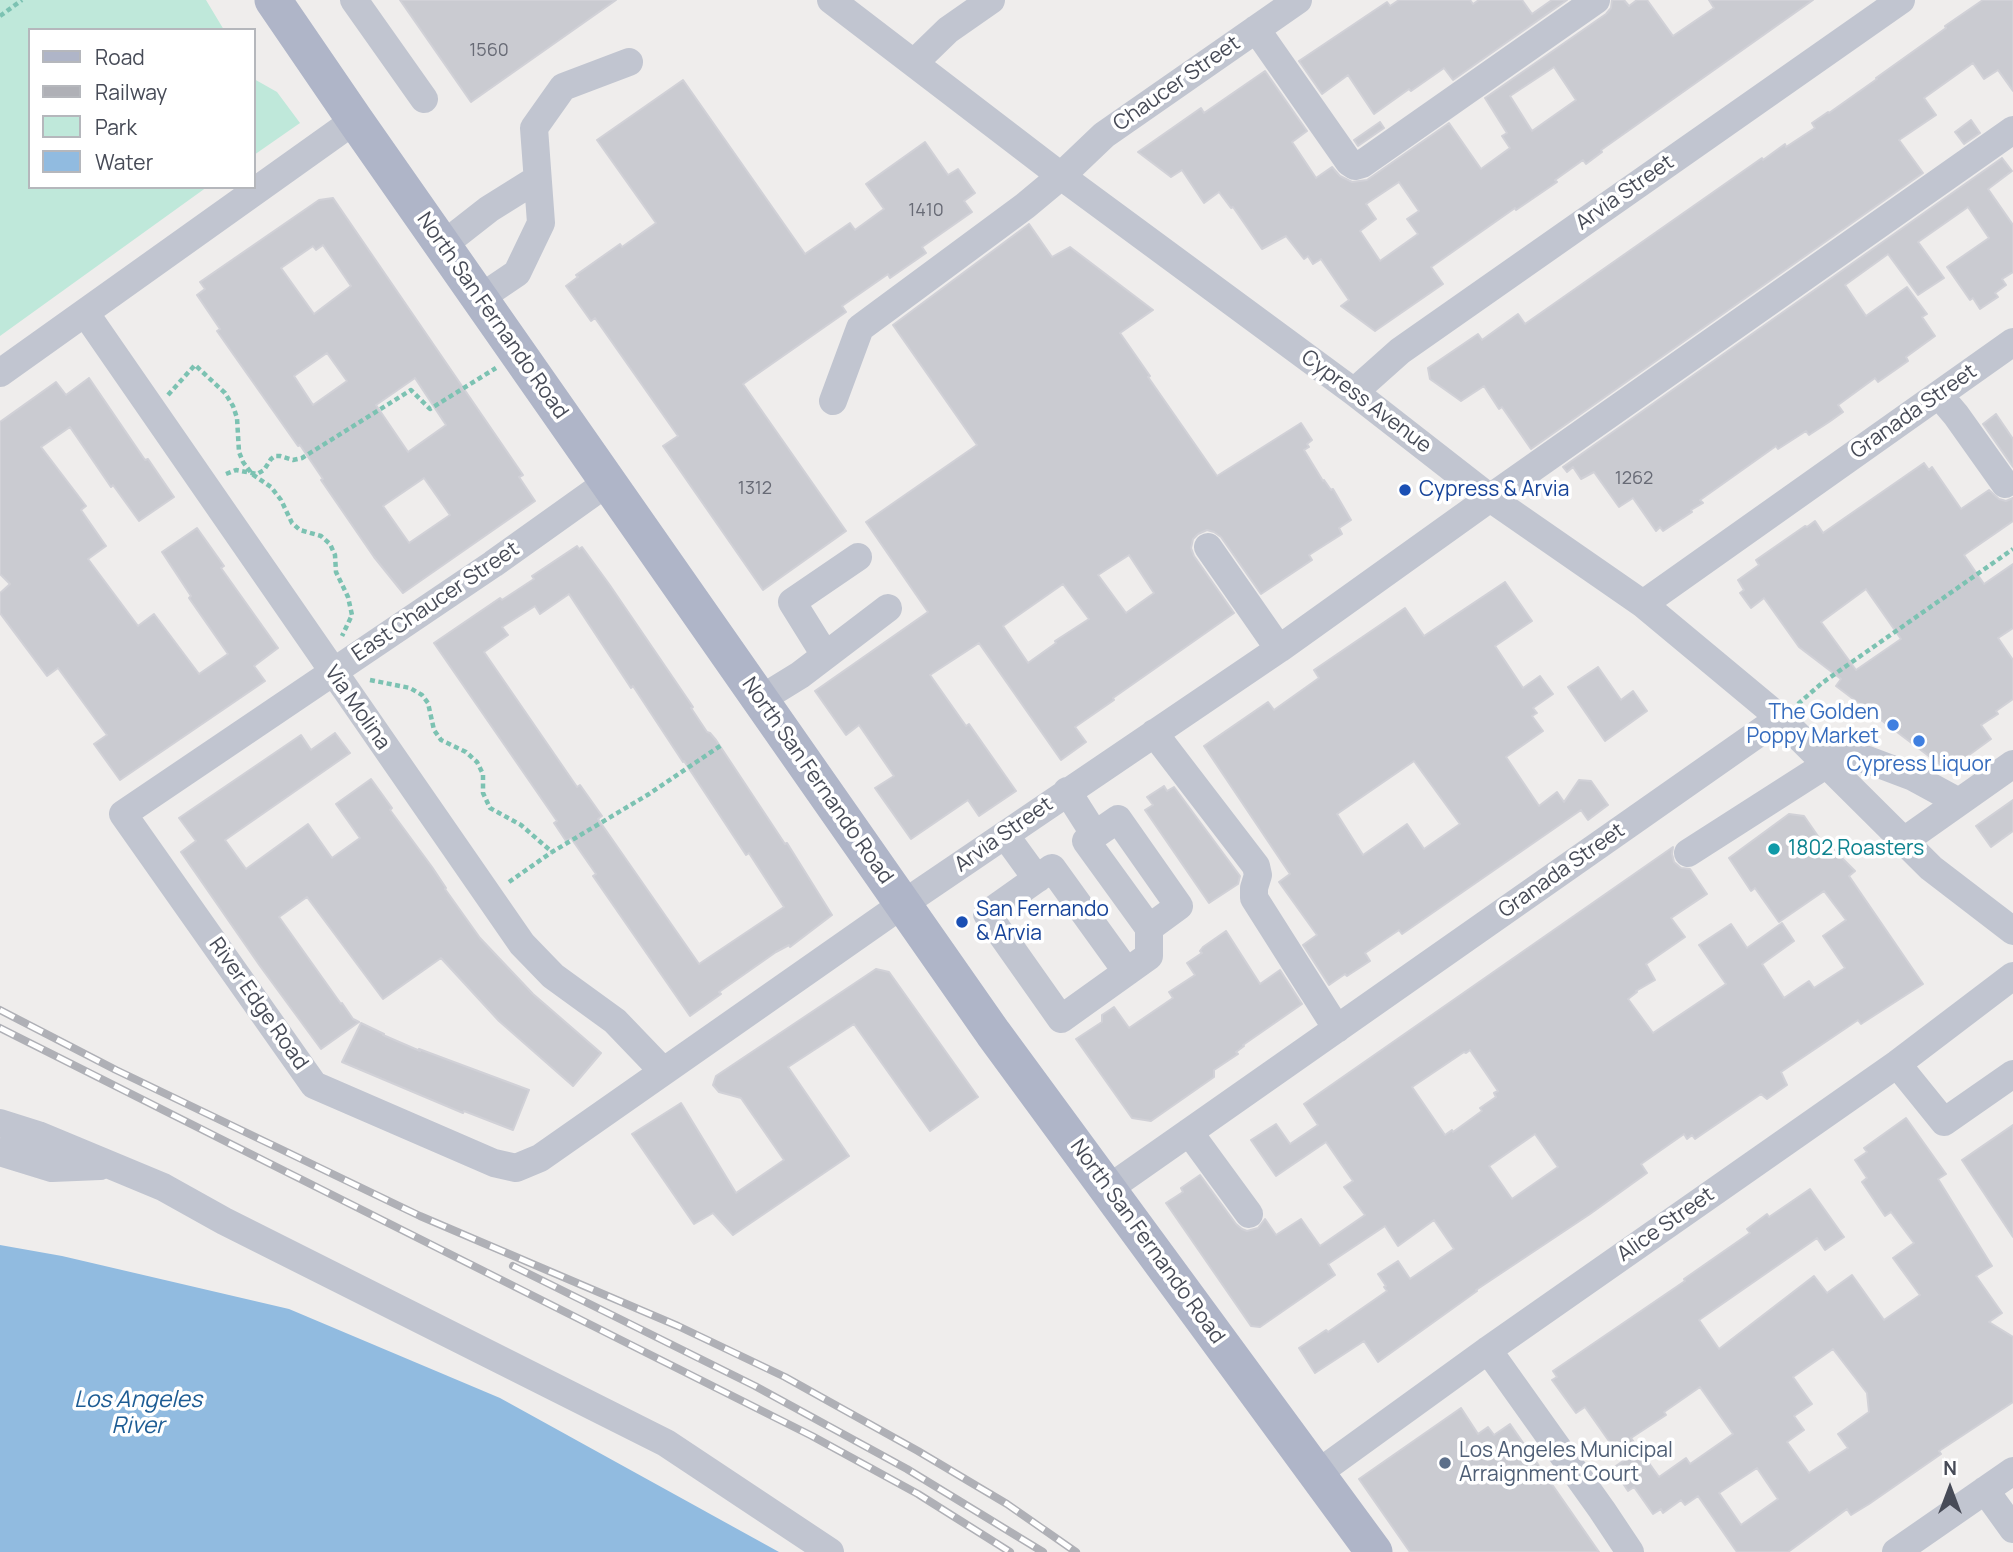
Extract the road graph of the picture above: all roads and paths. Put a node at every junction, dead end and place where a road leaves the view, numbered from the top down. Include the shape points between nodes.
1 (22, 0) edge
2 (354, 0) edge
3 (831, 0) edge
4 (991, 0) edge
5 (1298, 0) edge
6 (1596, 0) edge
7 (1901, 0) edge
8 (283, 3) edge
9 (0, 16) edge
10 (1256, 29) junction
11 (629, 62) dead end
12 (914, 62) junction
13 (424, 99) dead end
14 (355, 120) junction
15 (2013, 130) edge
16 (1061, 176) junction
17 (537, 179) junction
18 (443, 245) junction
19 (480, 298) junction
20 (86, 314) junction
21 (2013, 342) edge
22 (518, 353) junction
23 (0, 373) edge
24 (1354, 391) junction
25 (1939, 395) junction
26 (833, 401) dead end
27 (151, 407) junction
28 (252, 474) junction
29 (608, 482) junction
30 (2005, 484) dead end
31 (208, 492) junction
32 (1490, 498) junction
33 (1208, 547) dead end
34 (2013, 549) edge
35 (858, 557) dead end
36 (1643, 604) junction
37 (888, 608) dead end
38 (1279, 649) junction
39 (825, 655) junction
40 (343, 665) junction
41 (761, 699) junction
42 (1780, 718) junction
43 (1154, 733) junction
44 (723, 744) dead end
45 (1820, 757) junction
46 (2013, 764) edge
47 (1068, 791) junction
48 (1959, 802) junction
49 (123, 814) joint
50 (1005, 835) junction
51 (1096, 835) junction
52 (1904, 841) junction
53 (552, 852) junction
54 (1688, 853) dead end
55 (1027, 885) junction
56 (489, 896) junction
57 (903, 904) junction
58 (1149, 928) junction
59 (2013, 931) edge
60 (1127, 972) junction
61 (2013, 976) edge
62 (1337, 1029) junction
63 (1897, 1063) junction
64 (663, 1071) junction
65 (2013, 1074) edge
66 (0, 1123) edge
67 (1189, 1132) junction
68 (0, 1152) edge
69 (110, 1166) junction
70 (516, 1168) joint
71 (1108, 1188) junction
72 (1249, 1214) dead end
73 (1488, 1350) junction
74 (2013, 1471) edge
75 (1318, 1473) junction
76 (1985, 1490) junction
77 (2013, 1529) edge
78 (830, 1552) edge
79 (1374, 1552) edge
80 (1630, 1552) edge
81 (1896, 1552) edge

1 - 9 path
2 - 13 street
3 - 12 street, Cypress Avenue
4 - 12 street via 948,30
5 - 10 street, Chaucer Street
6 - 10 street via 1355,166
7 - 24 street, Arvia Street via 1400,351
8 - 14 main road, North San Fernando Road
10 - 16 street, Chaucer Street via 1104,135
11 - 17 street via 563,87 534,128
12 - 16 street, Cypress Avenue
14 - 18 main road, North San Fernando Road
14 - 20 street
15 - 32 street, Arvia Street
16 - 24 street, Cypress Avenue
16 - 26 street, Chaucer Street via 860,328
17 - 18 street
17 - 19 street via 541,223 517,273
18 - 19 main road, North San Fernando Road
19 - 22 main road, North San Fernando Road
20 - 23 street
20 - 27 street, Via Molina
21 - 25 street, Granada Street
22 - 28 path via 430,409 411,390 302,458 275,456 264,470
22 - 29 main road, North San Fernando Road
24 - 32 street, Cypress Avenue
25 - 30 street
25 - 36 street, Granada Street
27 - 28 path via 170,394 195,365 233,406 239,453
27 - 31 street, Via Molina
28 - 31 path via 228,472
28 - 40 path via 271,486 292,523 330,544 352,615
29 - 40 street, East Chaucer Street
29 - 41 main road, North San Fernando Road
31 - 40 street, Via Molina
32 - 36 street, Cypress Avenue
32 - 38 street, Arvia Street
33 - 38 street
34 - 42 path via 1822,683
35 - 39 street via 792,602
36 - 42 street, Cypress Avenue
37 - 39 street
38 - 43 street, Arvia Street
39 - 41 street
40 - 49 street, East Chaucer Street
40 - 53 path via 422,695 441,740 477,762 490,808 521,825
40 - 56 street, Via Molina
41 - 57 main road, North San Fernando Road
42 - 45 street, Cypress Avenue
42 - 62 street, Granada Street
43 - 47 street, Arvia Street
43 - 62 street via 1256,866 1254,898
44 - 53 path
45 - 48 street via 1868,760
45 - 52 street, Cypress Avenue
45 - 54 street
46 - 48 street
47 - 50 street, Arvia Street
47 - 51 street
48 - 52 street
49 - 70 street, River Edge Road via 314,1085 494,1163
50 - 55 street
50 - 57 street, Arvia Street
51 - 58 street via 1086,841
51 - 58 street via 1118,819 1179,906
52 - 59 street, Cypress Avenue via 1931,868
53 - 56 path
55 - 60 street via 1052,868
55 - 60 street via 988,914 1061,1019
56 - 64 street, Via Molina via 522,944 553,976 615,1021
57 - 64 street, Arvia Street
57 - 71 main road, North San Fernando Road
58 - 60 street via 1149,956
61 - 63 street, Alice Street
62 - 67 street, Granada Street
63 - 65 street via 1944,1122
63 - 73 street, Alice Street
64 - 70 street, Arvia Street via 540,1158
66 - 69 street
67 - 71 street, Granada Street
67 - 72 street
68 - 69 street via 52,1168
69 - 78 street via 163,1187 224,1222 666,1443
71 - 75 main road, North San Fernando Road
73 - 75 street, Alice Street
73 - 80 street
74 - 76 street
75 - 79 main road, North San Fernando Road
76 - 77 street
76 - 81 street

